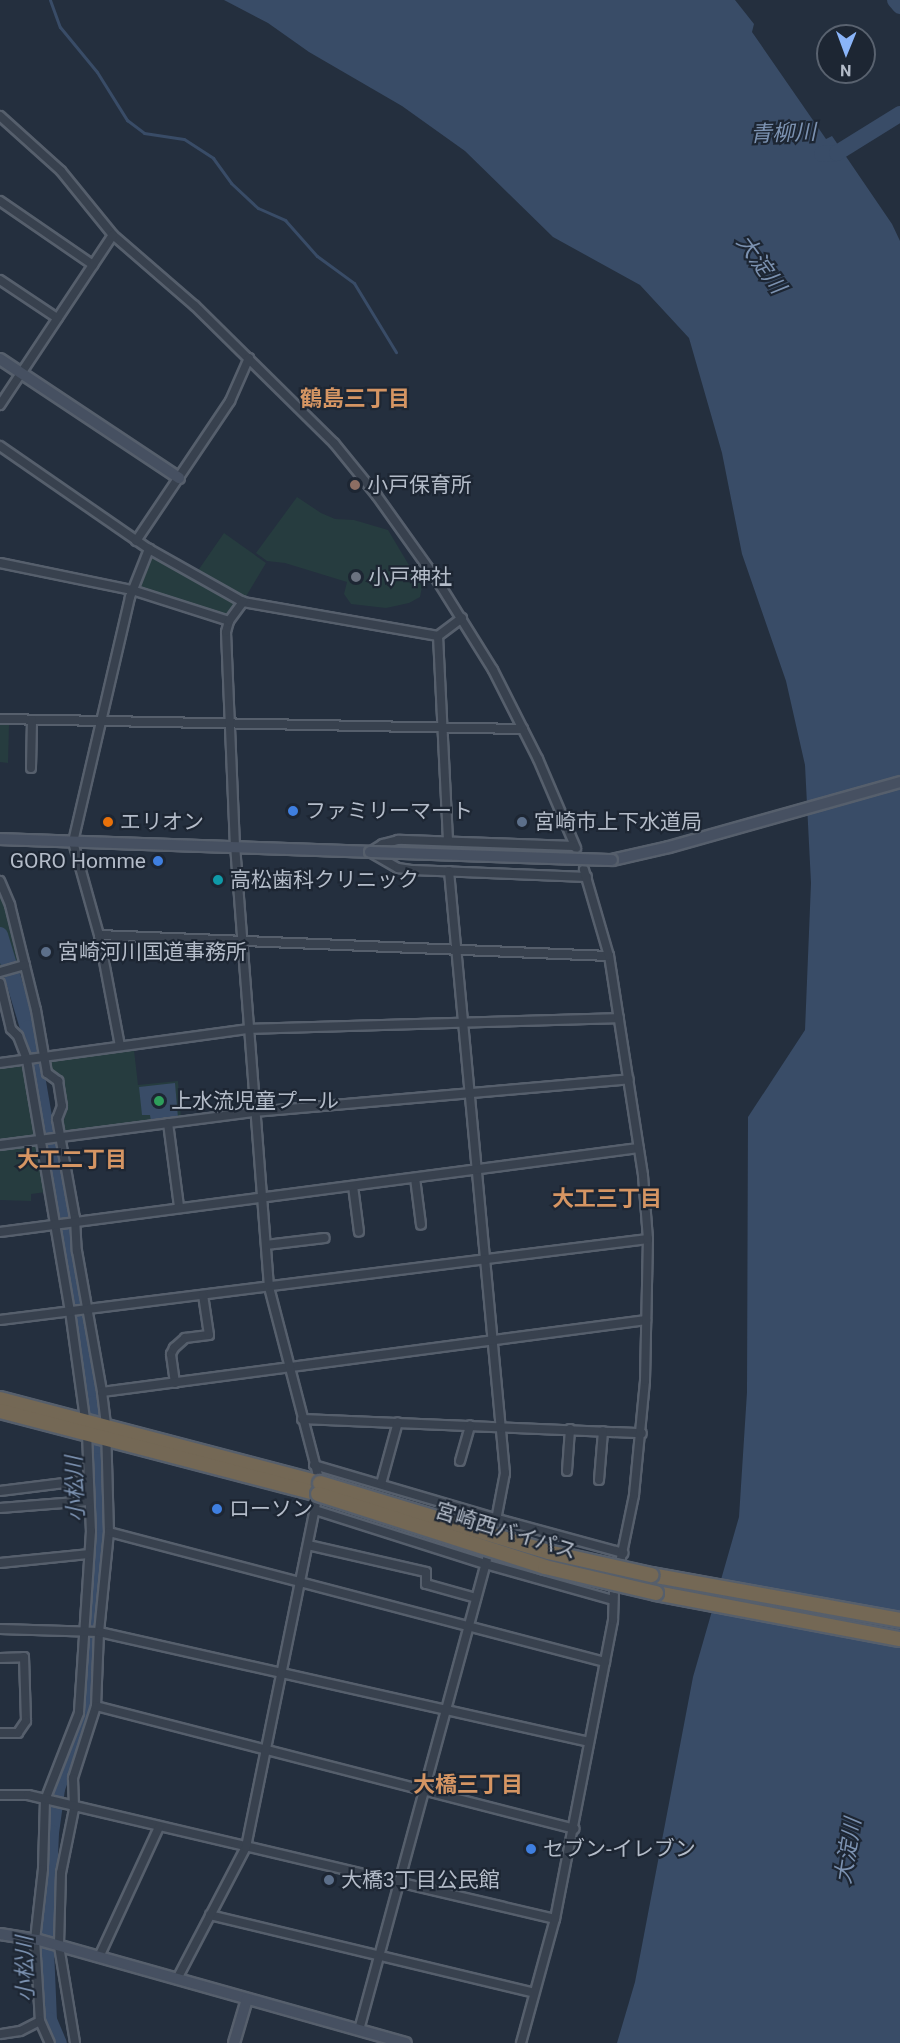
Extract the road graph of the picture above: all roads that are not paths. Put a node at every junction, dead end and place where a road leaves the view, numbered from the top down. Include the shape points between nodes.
1 (0, 116) edge
2 (0, 201) edge
3 (113, 235) junction
4 (93, 265) junction
5 (0, 280) edge
6 (57, 318) junction
7 (249, 358) junction
8 (0, 359) edge
9 (21, 372) junction
10 (0, 405) edge
11 (0, 446) edge
12 (179, 478) junction
13 (136, 541) junction
14 (149, 549) junction
15 (0, 563) edge
16 (132, 590) junction
17 (243, 603) junction
18 (462, 618) junction
19 (229, 621) junction
20 (438, 636) junction
21 (0, 719) edge
22 (32, 720) junction
23 (100, 722) junction
24 (230, 724) junction
25 (443, 728) junction
26 (523, 729) junction
27 (31, 768) dead end
28 (900, 782) edge
29 (0, 839) edge
30 (448, 840) junction
31 (73, 842) junction
32 (235, 848) junction
33 (370, 852) junction
34 (449, 871) junction
35 (0, 880) edge
36 (99, 935) junction
37 (242, 941) junction
38 (456, 949) junction
39 (609, 956) junction
40 (25, 965) junction
41 (0, 972) edge
42 (0, 983) edge
43 (619, 1018) junction
44 (463, 1023) junction
45 (0, 1026) edge
46 (11, 1029) junction
47 (249, 1029) junction
48 (120, 1046) junction
49 (44, 1057) junction
50 (27, 1060) junction
51 (0, 1063) edge
52 (630, 1078) junction
53 (470, 1094) junction
54 (255, 1112) junction
55 (168, 1123) junction
56 (60, 1137) junction
57 (40, 1139) junction
58 (0, 1145) edge
59 (639, 1148) junction
60 (477, 1168) junction
61 (415, 1178) junction
62 (353, 1186) junction
63 (262, 1198) junction
64 (179, 1207) junction
65 (73, 1222) junction
66 (54, 1224) junction
67 (421, 1225) dead end
68 (0, 1232) edge
69 (359, 1232) dead end
70 (325, 1238) dead end
71 (648, 1239) junction
72 (266, 1245) junction
73 (484, 1259) junction
74 (269, 1287) junction
75 (203, 1295) junction
76 (88, 1309) junction
77 (70, 1311) junction
78 (0, 1320) edge
79 (646, 1320) junction
80 (493, 1340) junction
81 (289, 1367) junction
82 (175, 1383) junction
83 (102, 1392) junction
84 (0, 1399) edge
85 (0, 1411) edge
86 (302, 1419) junction
87 (398, 1422) junction
88 (470, 1425) junction
89 (500, 1426) junction
90 (87, 1427) junction
91 (570, 1429) junction
92 (603, 1431) junction
93 (105, 1432) junction
94 (642, 1433) junction
95 (460, 1461) dead end
96 (314, 1465) junction
97 (567, 1471) dead end
98 (88, 1480) junction
99 (599, 1480) dead end
100 (381, 1484) junction
101 (319, 1489) junction
102 (0, 1491) edge
103 (89, 1501) junction
104 (0, 1508) edge
105 (315, 1510) junction
106 (498, 1520) junction
107 (109, 1532) junction
108 (308, 1545) junction
109 (623, 1553) junction
110 (88, 1554) junction
111 (0, 1563) edge
112 (485, 1564) junction
113 (301, 1580) junction
114 (476, 1598) junction
115 (613, 1600) junction
116 (900, 1620) edge
117 (469, 1627) junction
118 (0, 1629) edge
119 (84, 1630) junction
120 (99, 1632) junction
121 (900, 1639) edge
122 (0, 1658) edge
123 (605, 1662) junction
124 (280, 1673) junction
125 (96, 1706) junction
126 (445, 1710) junction
127 (0, 1733) edge
128 (590, 1742) junction
129 (266, 1749) junction
130 (424, 1790) junction
131 (0, 1795) edge
132 (45, 1800) junction
133 (74, 1807) junction
134 (159, 1827) junction
135 (574, 1829) junction
136 (246, 1847) junction
137 (398, 1883) junction
138 (210, 1915) junction
139 (555, 1919) junction
140 (0, 1934) edge
141 (37, 1940) junction
142 (56, 1945) junction
143 (379, 1955) junction
144 (99, 1957) junction
145 (177, 1979) junction
146 (534, 1993) junction
147 (247, 1999) junction
148 (40, 2021) junction
149 (359, 2030) junction
150 (0, 2034) edge
151 (50, 2043) edge
152 (75, 2043) edge
153 (234, 2043) edge
154 (406, 2043) edge
155 (521, 2043) edge

1 - 3 street via 61,171
2 - 4 street
3 - 4 street
3 - 7 street
4 - 6 street
5 - 6 street
6 - 9 street
7 - 12 street via 230,401
7 - 18 street via 334,442 396,522
8 - 9 street
9 - 10 street
9 - 12 street
11 - 13 street
12 - 13 street
13 - 14 street
14 - 16 street
14 - 17 street
15 - 16 street
16 - 19 street
16 - 23 street
17 - 19 street
17 - 20 street
18 - 20 street
18 - 26 street via 494,670
19 - 24 street via 226,632
20 - 25 street
21 - 22 street
22 - 23 street
22 - 27 street
23 - 24 street
23 - 31 street
24 - 25 street
24 - 32 street
25 - 26 street
25 - 30 street
26 - 30 street via 575,847
28 - 33 street, bridge via 612,860
29 - 31 street
30 - 33 street via 398,840
31 - 32 street
31 - 36 street
32 - 33 street
32 - 37 street
33 - 34 street via 398,868
34 - 38 street
34 - 39 street via 586,874
35 - 40 street
36 - 37 street
36 - 48 street
37 - 38 street
37 - 47 street
38 - 39 street
38 - 44 street
39 - 43 street
40 - 41 street
40 - 49 street
42 - 46 street
43 - 44 street
43 - 52 street
44 - 47 street
44 - 53 street
45 - 46 street
46 - 50 street via 18,1036
47 - 48 street
47 - 54 street
48 - 49 street
49 - 50 street
49 - 56 street via 47,1073 58,1081 62,1106 57,1119
50 - 51 street
50 - 57 street
52 - 53 street
52 - 59 street
53 - 54 street
53 - 60 street
54 - 55 street
54 - 63 street
55 - 56 street
55 - 64 street
56 - 57 street
56 - 65 street
57 - 58 street
57 - 66 street
59 - 60 street
59 - 71 street
60 - 61 street
60 - 73 street
61 - 62 street
61 - 67 street
62 - 63 street
62 - 69 street
63 - 64 street
63 - 72 street
64 - 65 street
65 - 66 street
65 - 76 street
66 - 68 street
66 - 77 street
70 - 72 street
71 - 73 street
71 - 79 street
72 - 74 street
73 - 74 street
73 - 80 street
74 - 75 street
74 - 81 street
75 - 76 street
75 - 82 street via 208,1335 186,1338 174,1348 171,1354
76 - 77 street
76 - 83 street
77 - 78 street
77 - 90 street
79 - 80 street
79 - 94 street
80 - 81 street
80 - 89 street
81 - 82 street
81 - 86 street
82 - 83 street
83 - 93 street
84 - 90 highway
85 - 90 highway
86 - 87 street
86 - 96 street
87 - 88 street
87 - 100 street
88 - 89 street
88 - 95 street
89 - 91 street
89 - 106 street via 505,1473
90 - 93 highway, 宮崎西バイパス
90 - 98 street
91 - 92 street
91 - 97 street
92 - 94 street
92 - 99 street
93 - 101 highway, 宮崎西バイパス
93 - 107 street
94 - 109 street
96 - 100 street
96 - 101 street
98 - 102 street
98 - 103 street
100 - 106 street
101 - 105 street
101 - 116 highway, 宮崎西バイパス, bridge via 548,1552 651,1575
101 - 121 highway, 宮崎西バイパス, bridge via 545,1567 647,1592
103 - 104 street
103 - 110 street
105 - 108 street
105 - 112 street
106 - 109 street
106 - 112 street
107 - 113 street
107 - 120 street
108 - 113 street
108 - 114 street via 426,1572 426,1584
109 - 115 street
110 - 111 street
110 - 119 street
112 - 114 street
112 - 115 street
113 - 117 street
113 - 124 street
114 - 117 street
115 - 123 street
117 - 123 street
117 - 126 street
118 - 119 street
119 - 120 street
119 - 132 street via 79,1713
120 - 124 street
120 - 125 street
122 - 127 street via 24,1657 26,1721 18,1733
123 - 128 street
124 - 126 street
124 - 129 street
125 - 129 street
125 - 133 street via 73,1778
126 - 128 street
126 - 130 street
128 - 135 street
129 - 130 street
129 - 136 street
130 - 135 street
130 - 137 street
131 - 132 street via 28,1795
132 - 133 street
132 - 141 street
133 - 134 street
133 - 142 street via 61,1873
134 - 136 street
134 - 144 street
135 - 139 street
136 - 137 street
136 - 138 street
137 - 139 street
137 - 143 street
138 - 143 street
138 - 145 street
139 - 146 street
140 - 141 street
141 - 142 street
141 - 148 street
142 - 144 street
142 - 152 street
143 - 146 street
143 - 149 street
144 - 145 street
145 - 147 street
146 - 155 street
147 - 149 street
147 - 153 street
148 - 150 street via 20,2031
148 - 151 street
149 - 154 street

